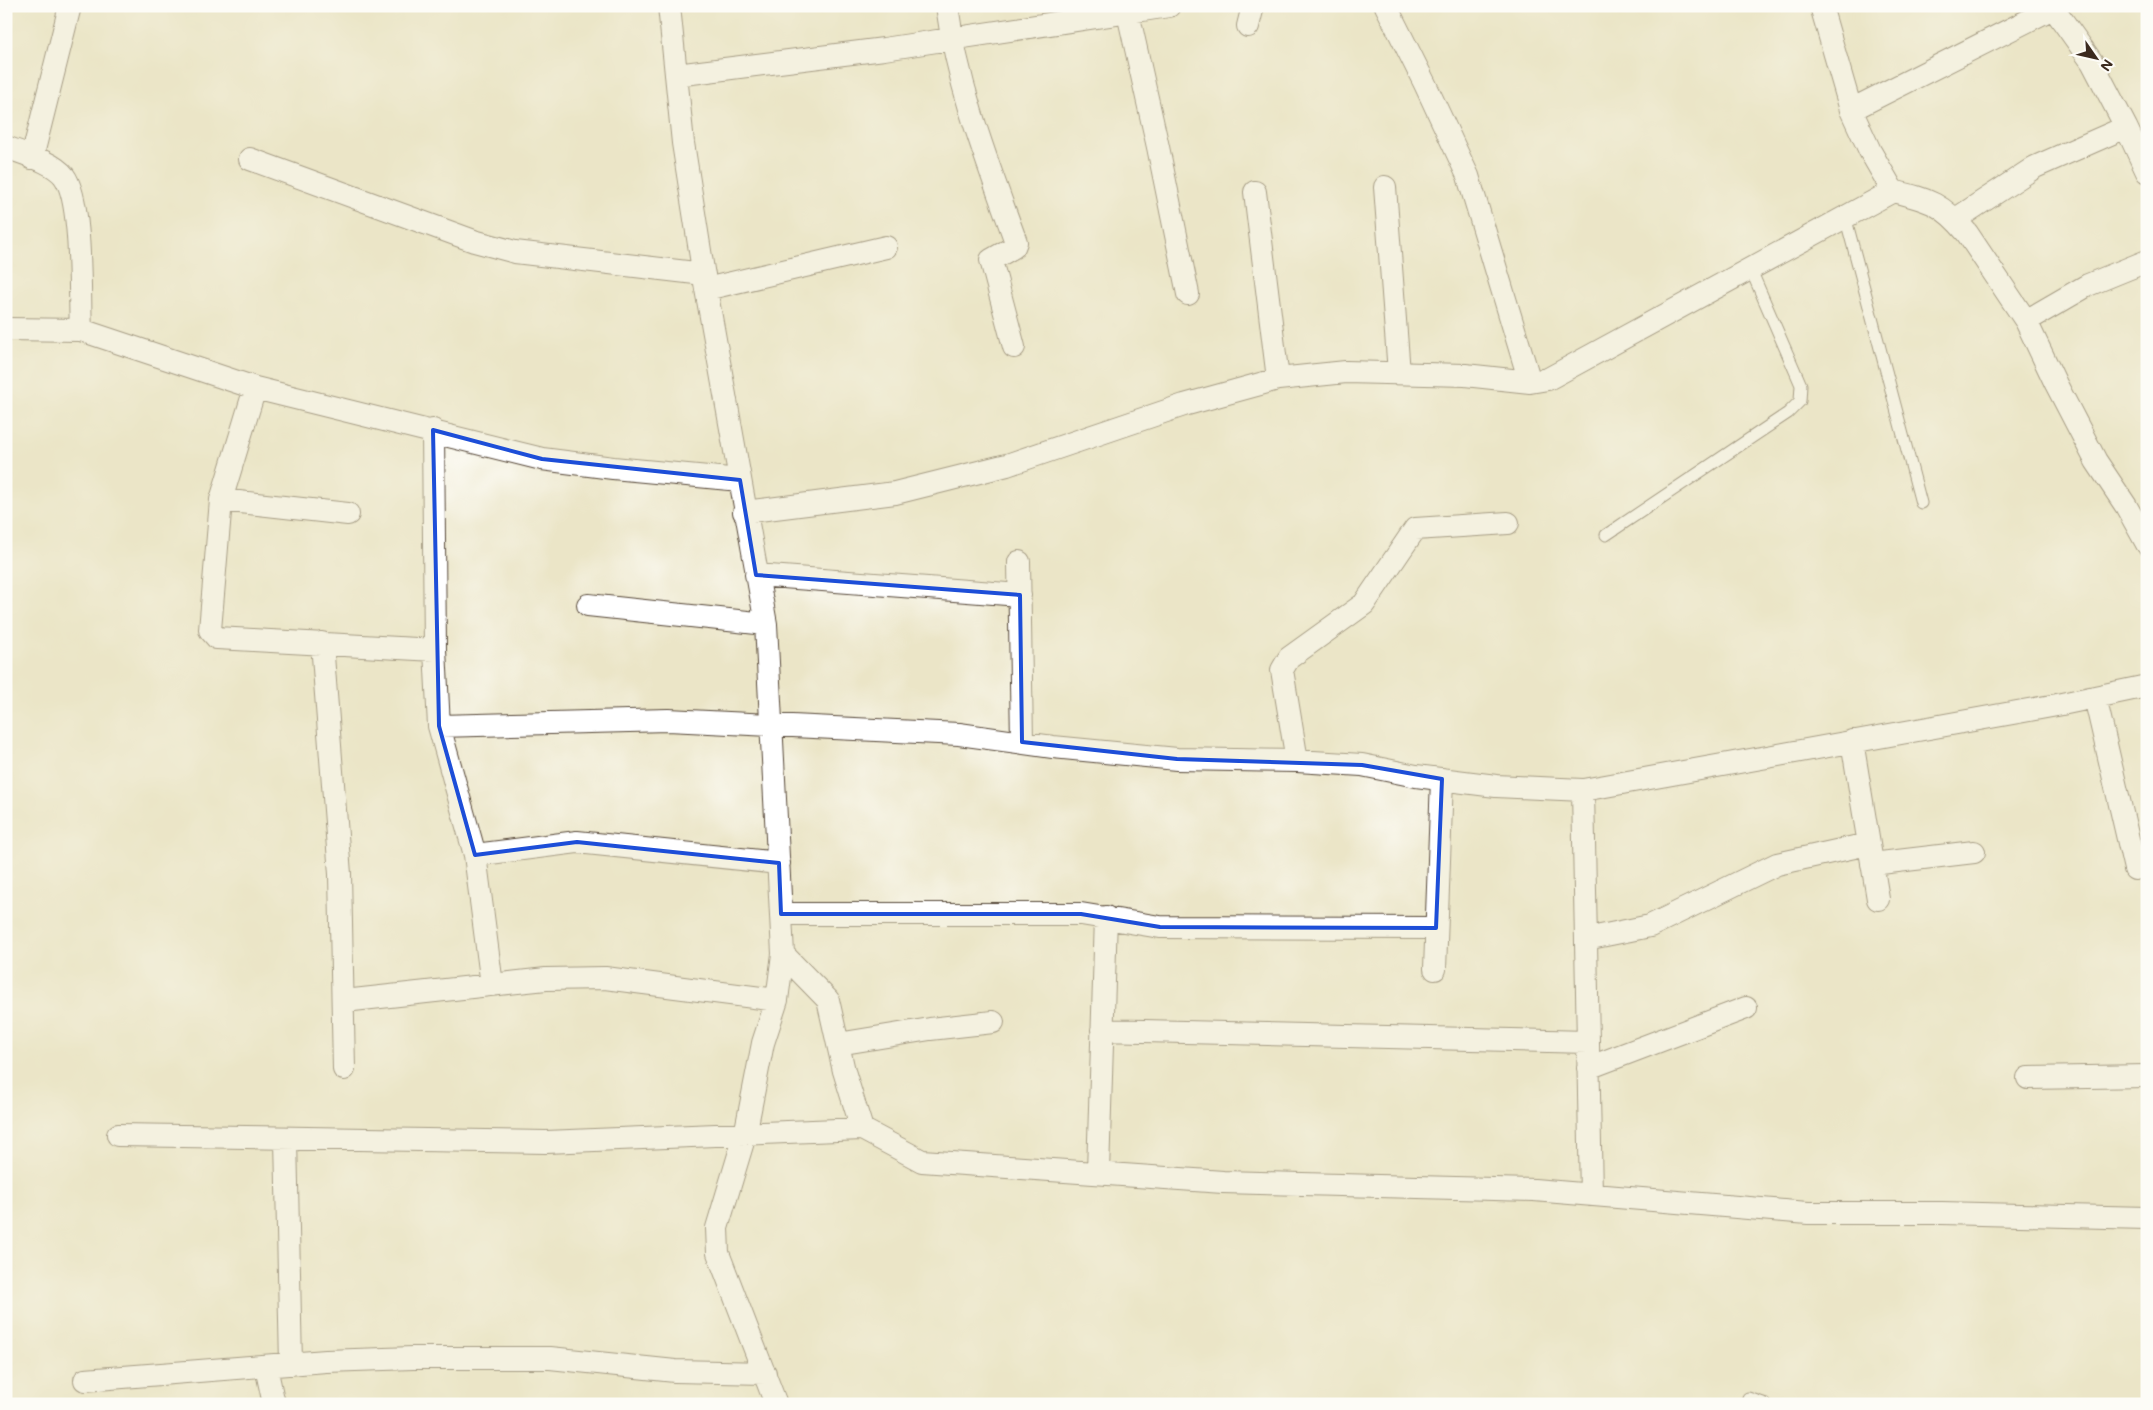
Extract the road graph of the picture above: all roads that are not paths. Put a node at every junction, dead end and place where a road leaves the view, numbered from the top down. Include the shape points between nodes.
1 (70, 6) edge
2 (669, 6) edge
3 (947, 6) edge
4 (1169, 6) edge
5 (1386, 6) edge
6 (1821, 6) edge
7 (2052, 7) edge
8 (1082, 12) edge
9 (1128, 13) junction
10 (951, 37) junction
11 (676, 75) junction
12 (1851, 110) junction
13 (2126, 127) junction
14 (6, 147) edge
15 (32, 158) junction
16 (250, 160) dead end
17 (2147, 172) edge
18 (1385, 187) dead end
19 (1893, 191) junction
20 (1254, 192) dead end
21 (1845, 216) junction
22 (1956, 219) junction
23 (886, 246) dead end
24 (2147, 261) edge
25 (1751, 270) junction
26 (705, 282) junction
27 (1188, 294) dead end
28 (2026, 321) junction
29 (6, 329) edge
30 (81, 330) junction
31 (1014, 347) dead end
32 (1399, 373) junction
33 (1278, 379) junction
34 (1530, 382) junction
35 (255, 388) junction
36 (434, 430) junction
37 (740, 480) junction
38 (220, 500) junction
39 (1921, 503) dead end
40 (744, 512) junction
41 (348, 514) dead end
42 (1508, 523) dead end
43 (1606, 535) dead end
44 (2147, 544) edge
45 (1019, 562) dead end
46 (756, 575) junction
47 (1020, 595) junction
48 (588, 605) dead end
49 (766, 624) junction
50 (322, 643) junction
51 (435, 650) junction
52 (2147, 686) edge
53 (2095, 697) junction
54 (772, 725) junction
55 (439, 726) junction
56 (1852, 741) junction
57 (1022, 742) junction
58 (1297, 761) junction
59 (1442, 779) junction
60 (1583, 790) junction
61 (1974, 852) dead end
62 (1870, 854) junction
63 (475, 855) junction
64 (780, 863) junction
65 (2135, 869) dead end
66 (1878, 899) dead end
67 (781, 914) junction
68 (1106, 917) junction
69 (1436, 928) junction
70 (1586, 939) junction
71 (783, 954) junction
72 (1435, 968) dead end
73 (492, 985) junction
74 (777, 1000) junction
75 (344, 1001) junction
76 (1746, 1008) dead end
77 (993, 1022) dead end
78 (1102, 1030) junction
79 (1588, 1042) junction
80 (838, 1044) junction
81 (1588, 1068) junction
82 (344, 1069) dead end
83 (2147, 1076) edge
84 (2028, 1078) dead end
85 (862, 1129) junction
86 (745, 1135) junction
87 (118, 1136) dead end
88 (286, 1139) junction
89 (1098, 1172) junction
90 (1591, 1194) junction
91 (2147, 1218) edge
92 (291, 1364) junction
93 (266, 1367) junction
94 (764, 1373) junction
95 (85, 1380) dead end
96 (1748, 1398) dead end
97 (274, 1404) edge
98 (776, 1404) edge
99 (1766, 1404) edge

1 - 15 street
2 - 11 street
3 - 10 street
4 - 9 street
5 - 34 street via 1468,176
6 - 12 street
7 - 12 street
7 - 13 street via 2092,62
8 - 9 street
8 - 10 street
9 - 27 street
10 - 11 street via 884,49
10 - 31 street via 972,118 1016,242 1014,247 991,260
11 - 26 street via 683,143
12 - 19 street
13 - 17 street
13 - 22 street via 2035,167
14 - 15 street
15 - 30 street via 56,168 65,177 75,207
16 - 26 street via 474,241 515,252
18 - 32 street
19 - 21 street
19 - 22 street via 1932,201
20 - 33 street
21 - 25 street
21 - 39 lane
22 - 28 street
23 - 26 street
24 - 28 street via 2088,285
25 - 34 street via 1548,379
25 - 43 lane via 1801,385 1800,401 1788,413
26 - 37 street
28 - 44 street via 2096,461
29 - 30 street
30 - 35 street
32 - 33 street via 1346,372
32 - 34 street via 1465,375
33 - 40 street via 1184,405 1007,465 895,493
35 - 36 street
35 - 38 street
36 - 37 street via 542,459
36 - 51 street
37 - 40 street
38 - 41 street
38 - 50 street via 212,635 217,638
40 - 46 street
42 - 58 street via 1415,529 1364,604 1289,658 1282,670
45 - 47 street
46 - 47 street
46 - 49 street
47 - 57 street
48 - 49 street
49 - 54 street
50 - 51 street
50 - 75 street via 340,874
51 - 55 street
52 - 53 street
53 - 56 street
53 - 65 street
54 - 55 street via 668,720
54 - 57 street via 959,734
54 - 64 street
55 - 63 street
56 - 60 street
56 - 62 street
57 - 58 street via 1177,759
58 - 59 street via 1362,765
59 - 60 street via 1496,786
59 - 69 street
60 - 70 street
61 - 62 street
62 - 66 street
62 - 70 street via 1777,864 1650,926
63 - 64 street via 577,842
63 - 73 street
64 - 67 street
67 - 68 street via 1081,914
67 - 71 street
68 - 69 street via 1160,927
68 - 78 street
69 - 72 street
70 - 79 street
71 - 74 street
71 - 80 street via 826,995
73 - 74 street via 546,978 604,978
73 - 75 street
74 - 86 street via 763,1043
75 - 82 street
76 - 81 street
77 - 80 street
78 - 79 street
78 - 89 street
79 - 81 street
80 - 85 street
81 - 90 street
83 - 84 street
85 - 86 street
85 - 89 street via 922,1161
86 - 88 street via 546,1142
86 - 94 street via 717,1228 718,1253
87 - 88 street
88 - 92 street
89 - 90 street via 1223,1182
90 - 91 street via 1808,1213
92 - 93 street
92 - 94 street via 413,1358 550,1358 675,1371
93 - 95 street
93 - 97 street
94 - 98 street
96 - 99 lane

